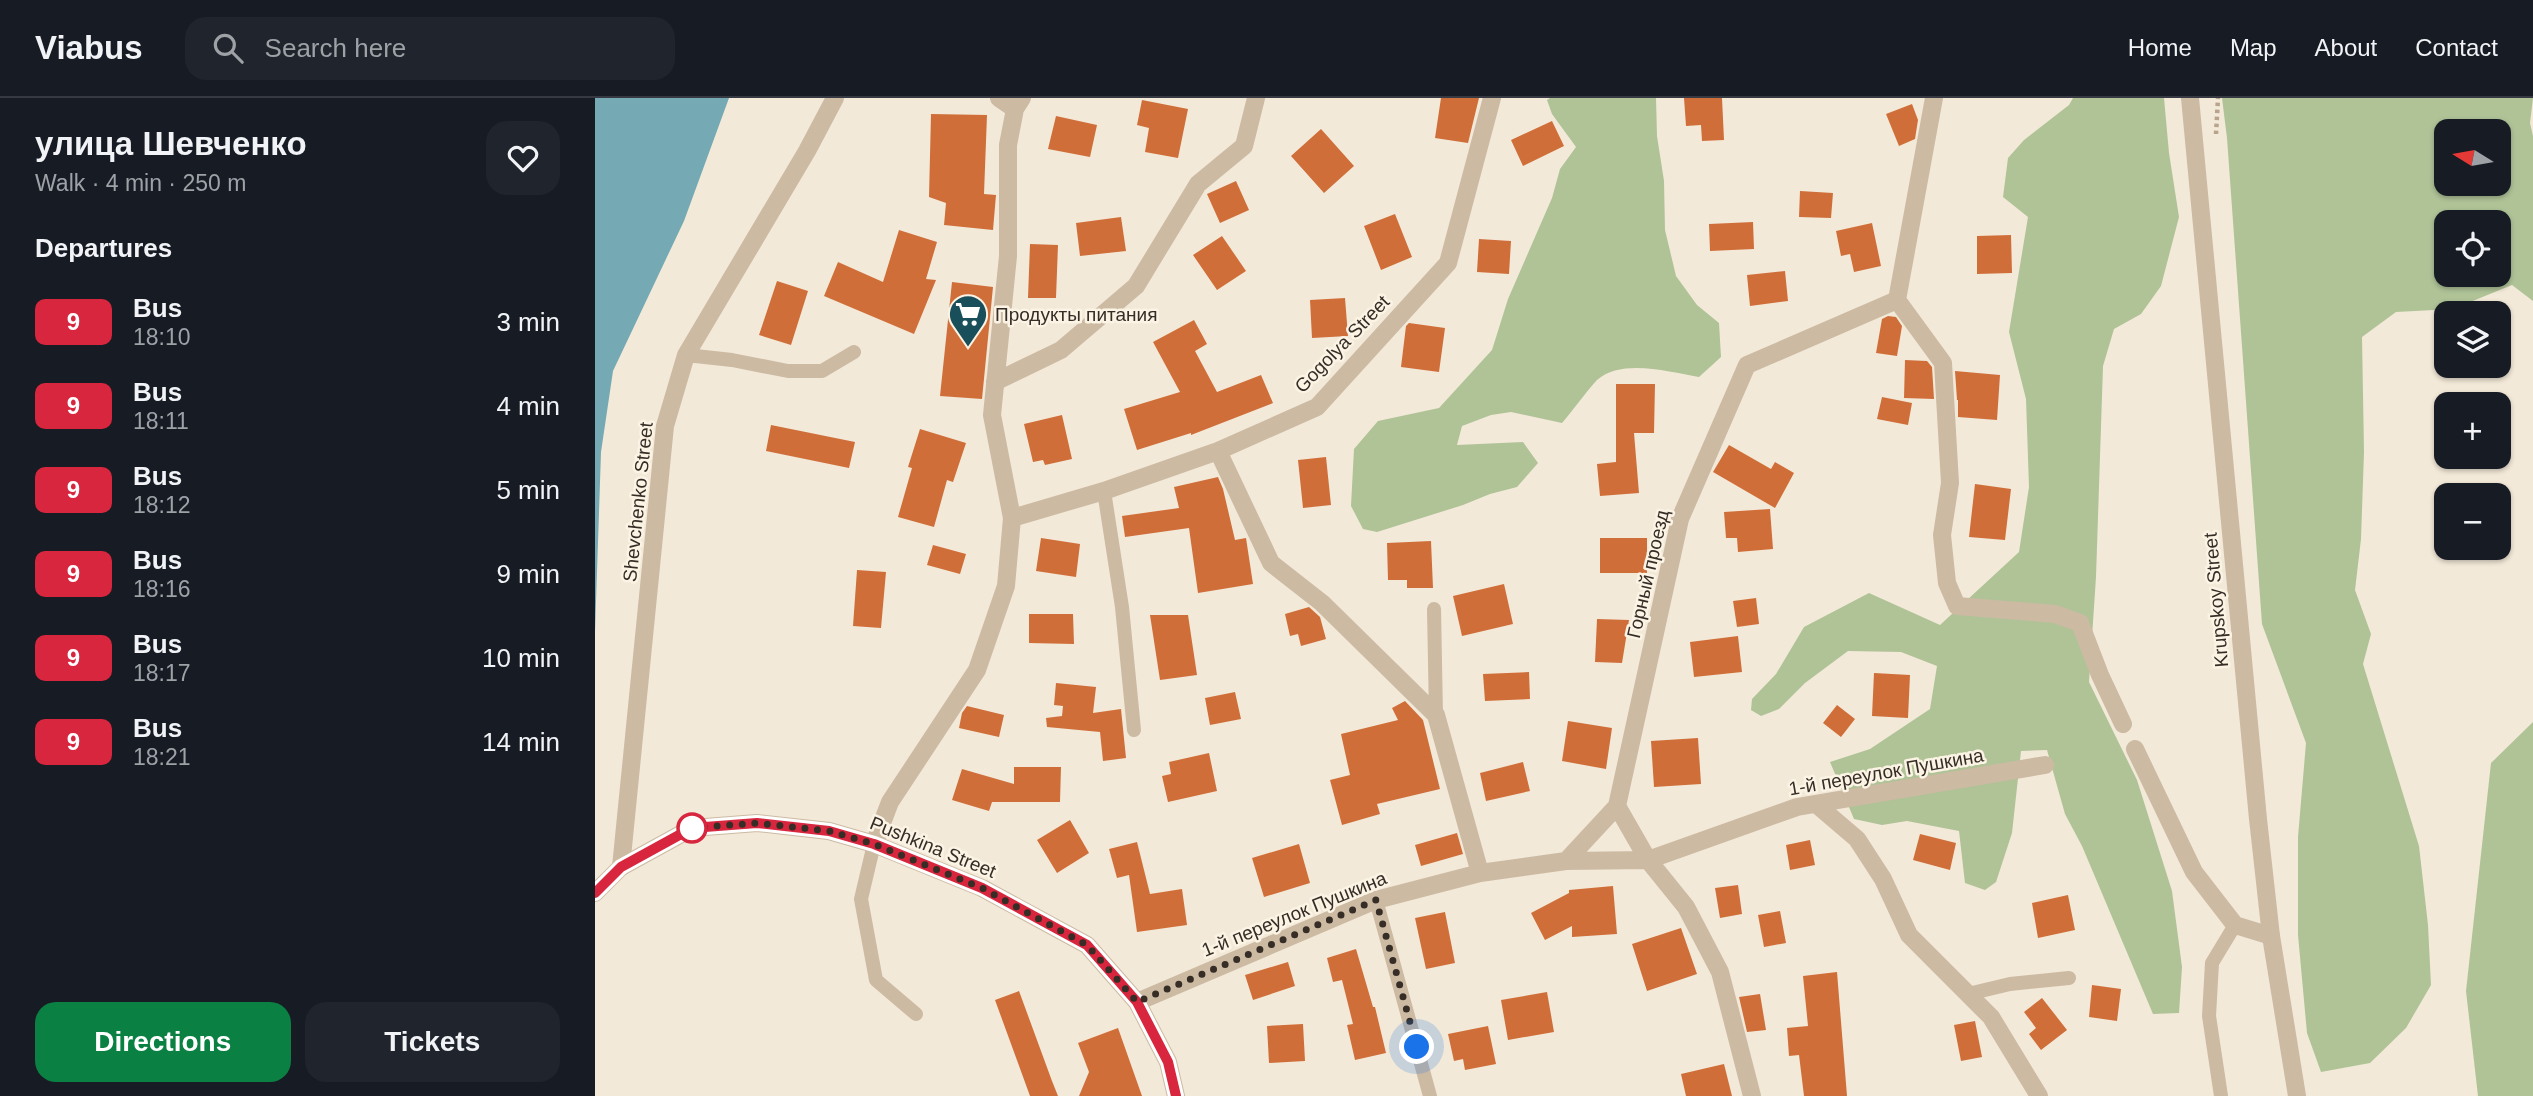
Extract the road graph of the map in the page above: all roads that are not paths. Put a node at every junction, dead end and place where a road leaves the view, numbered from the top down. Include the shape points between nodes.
1 (835, 98) edge
2 (999, 98) edge
3 (1256, 98) edge
4 (1492, 98) edge
5 (1934, 98) edge
6 (2190, 98) edge
7 (1019, 103) edge
8 (1898, 300) junction
9 (854, 352) dead end
10 (686, 355) junction
11 (995, 382) junction
12 (1218, 451) junction
13 (1104, 491) junction
14 (1012, 518) junction
15 (1434, 609) dead end
16 (1436, 715) junction
17 (2123, 724) dead end
18 (1134, 730) dead end
19 (2135, 749) dead end
20 (2045, 765) dead end
21 (1816, 804) junction
22 (1617, 806) junction
23 (874, 844) junction
24 (1648, 860) junction
25 (1566, 861) junction
26 (621, 867) junction
27 (1479, 873) junction
28 (595, 893) edge
29 (1376, 900) junction
30 (2235, 925) junction
31 (2271, 936) junction
32 (2069, 978) dead end
33 (1968, 994) junction
34 (1137, 1002) junction
35 (916, 1014) dead end
36 (1176, 1096) edge
37 (1430, 1096) edge
38 (1752, 1096) edge
39 (2039, 1096) edge
40 (2221, 1096) edge
41 (2297, 1096) edge

1 - 10 street, Shevchenko Street
2 - 7 street
3 - 11 street via 1244,146 1198,184 1136,286 1061,350
4 - 12 street, Gogolya Street via 1448,263 1317,407
5 - 8 street
6 - 31 street, Krupskoy Street
7 - 11 street via 1007,145 1008,256
8 - 17 street via 1943,363 1950,483 1942,535 1947,583 1957,606 2056,614 2080,623
8 - 22 street, Горный проезд via 1747,365 1680,519
9 - 10 lane via 823,371 788,371
10 - 26 street, Shevchenko Street via 665,426
11 - 14 street via 992,415
12 - 13 street, Gogolya Street
12 - 16 street via 1271,563 1322,603
13 - 14 street, Gogolya Street
13 - 18 lane
14 - 23 street via 1006,586 977,670 890,802
15 - 16 lane
16 - 27 street
19 - 30 street via 2195,872
20 - 21 street, 1-й переулок Пушкина
21 - 24 street, 1-й переулок Пушкина
21 - 33 street via 1857,839 1883,879 1909,935
22 - 24 street
22 - 25 street
23 - 26 street, Pushkina Street via 829,831 757,823 692,828
23 - 34 street, Pushkina Street via 982,888 1087,945
23 - 35 lane via 860,899 876,980
24 - 25 street, 1-й переулок Пушкина
24 - 38 street via 1686,907 1720,972
25 - 27 street, 1-й переулок Пушкина
26 - 28 street, Pushkina Street
27 - 29 street, 1-й переулок Пушкина
29 - 34 street, 1-й переулок Пушкина
29 - 37 lane
30 - 31 street
30 - 40 lane via 2212,963 2209,1016
31 - 41 street, Krupskoy Street
32 - 33 lane
33 - 39 street via 1991,1017
34 - 36 street, Pushkina Street via 1168,1062

